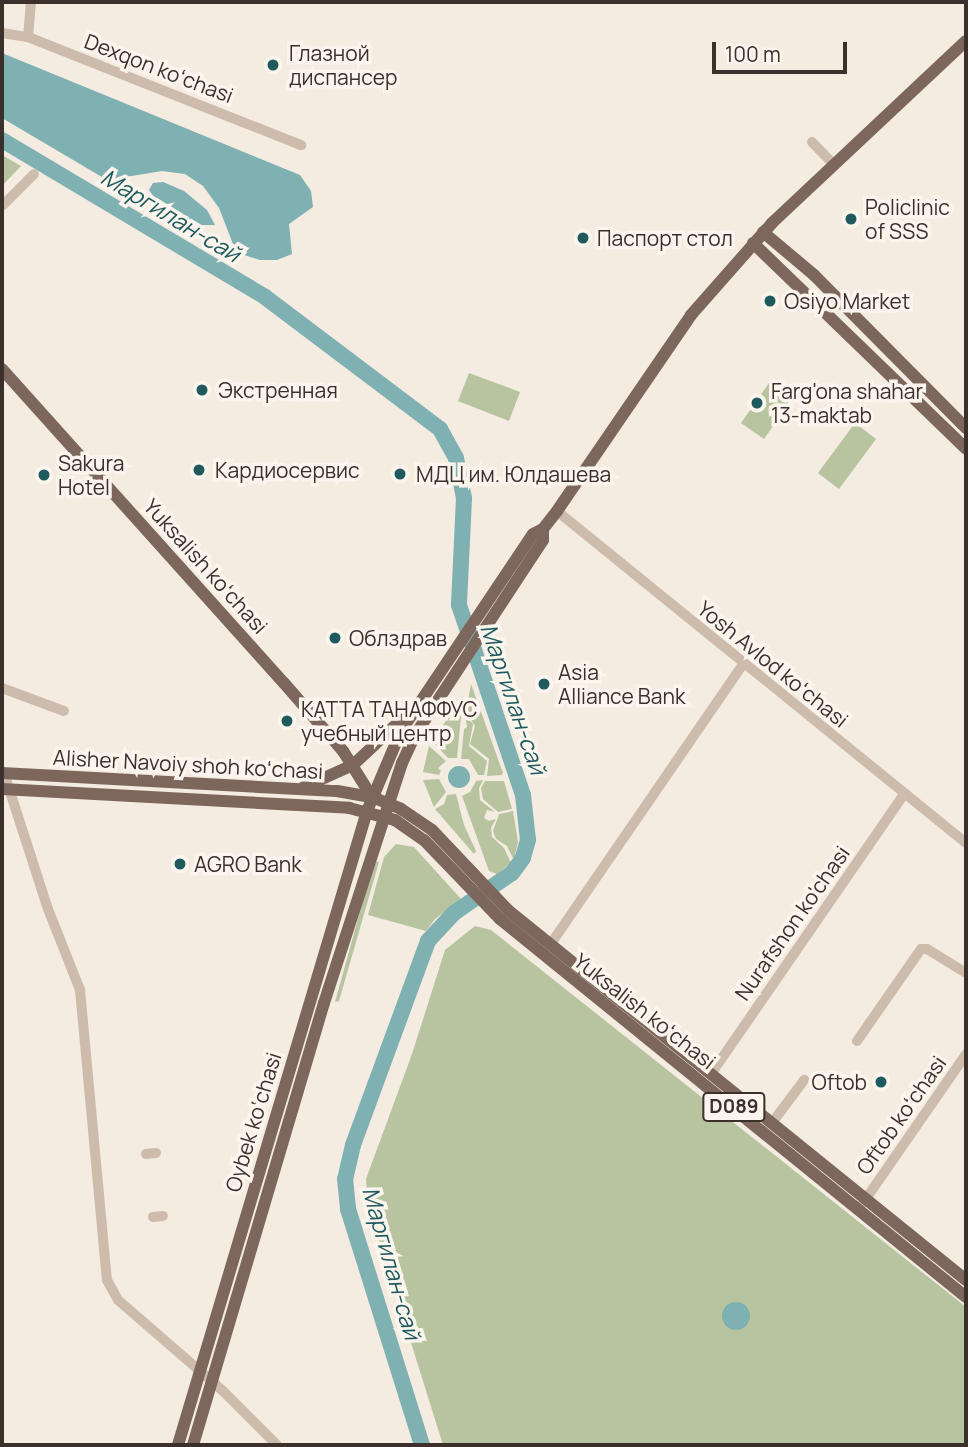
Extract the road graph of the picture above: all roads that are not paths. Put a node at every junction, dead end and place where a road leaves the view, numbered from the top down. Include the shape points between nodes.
1 (31, 2) edge
2 (2, 33) edge
3 (28, 37) junction
4 (966, 41) edge
5 (812, 142) dead end
6 (301, 145) dead end
7 (834, 165) junction
8 (34, 174) dead end
9 (2, 206) edge
10 (763, 232) junction
11 (753, 243) junction
12 (3, 371) edge
13 (966, 428) edge
14 (966, 449) edge
15 (557, 511) junction
16 (543, 529) junction
17 (743, 664) junction
18 (2, 688) edge
19 (417, 704) junction
20 (64, 711) dead end
21 (353, 765) junction
22 (3, 773) edge
23 (5, 789) edge
24 (299, 789) junction
25 (904, 794) junction
26 (372, 797) junction
27 (388, 802) junction
28 (368, 811) junction
29 (384, 816) junction
30 (966, 843) edge
31 (475, 886) junction
32 (505, 915) junction
33 (550, 945) junction
34 (966, 973) edge
35 (857, 1041) dead end
36 (966, 1054) edge
37 (711, 1074) junction
38 (804, 1080) dead end
39 (772, 1123) junction
40 (863, 1203) junction
41 (966, 1280) edge
42 (966, 1297) edge
43 (199, 1372) junction
44 (211, 1381) junction
45 (178, 1445) edge
46 (193, 1445) edge
47 (277, 1445) edge

1 - 3 street
2 - 3 street, Dexqon koʻchasi
3 - 6 street, Dexqon koʻchasi
4 - 7 main road
5 - 7 street
7 - 10 main road
8 - 9 street
10 - 11 main road
10 - 13 main road via 814,275
11 - 14 main road
11 - 15 main road via 691,315
12 - 21 main road, Yuksalish koʻchasi
15 - 16 main road
15 - 17 street, Yosh Avlod koʻchasi
16 - 19 main road via 533,534
16 - 27 main road, Oybek ko‘chasi via 543,540 415,736
17 - 25 street, Yosh Avlod koʻchasi
17 - 33 street via 643,800
18 - 20 street
19 - 21 main road
19 - 26 main road, Oybek ko‘chasi
21 - 24 main road
21 - 26 main road, Yuksalish koʻchasi
22 - 23 street
22 - 24 main road, Alisher Navoiy shoh koʻchasi
23 - 28 main road, Alisher Navoiy shoh koʻchasi
23 - 43 street via 80,990 107,1280 118,1300
24 - 26 main road, Alisher Navoiy shoh koʻchasi
25 - 30 street, Yosh Avlod koʻchasi
25 - 37 street, Nurafshon ko'chasi
26 - 27 main road, Alisher Navoiy shoh koʻchasi
26 - 28 main road, Oybek ko‘chasi
27 - 29 main road, Oybek ko‘chasi
27 - 31 main road, Yuksalish koʻchasi / D089 via 432,831
28 - 29 main road, Yuksalish koʻchasi / D089
28 - 43 main road, Oybek ko‘chasi
29 - 31 main road, Yuksalish koʻchasi / D089 via 409,828
29 - 44 main road, Oybek ko‘chasi
31 - 32 main road, Yuksalish koʻchasi / D089
32 - 33 main road, Yuksalish koʻchasi / D089
32 - 40 main road, Yuksalish koʻchasi / D089
33 - 37 main road, Yuksalish koʻchasi / D089
34 - 35 street via 921,949
36 - 40 street, Oftob koʻchasi
37 - 39 main road, Yuksalish koʻchasi / D089
38 - 39 street
39 - 40 main road, Yuksalish koʻchasi / D089
40 - 41 main road, Yuksalish koʻchasi / D089
40 - 42 main road, Yuksalish koʻchasi / D089
43 - 44 street
43 - 45 main road, Oybek ko‘chasi
44 - 46 main road, Oybek ko‘chasi
44 - 47 street

